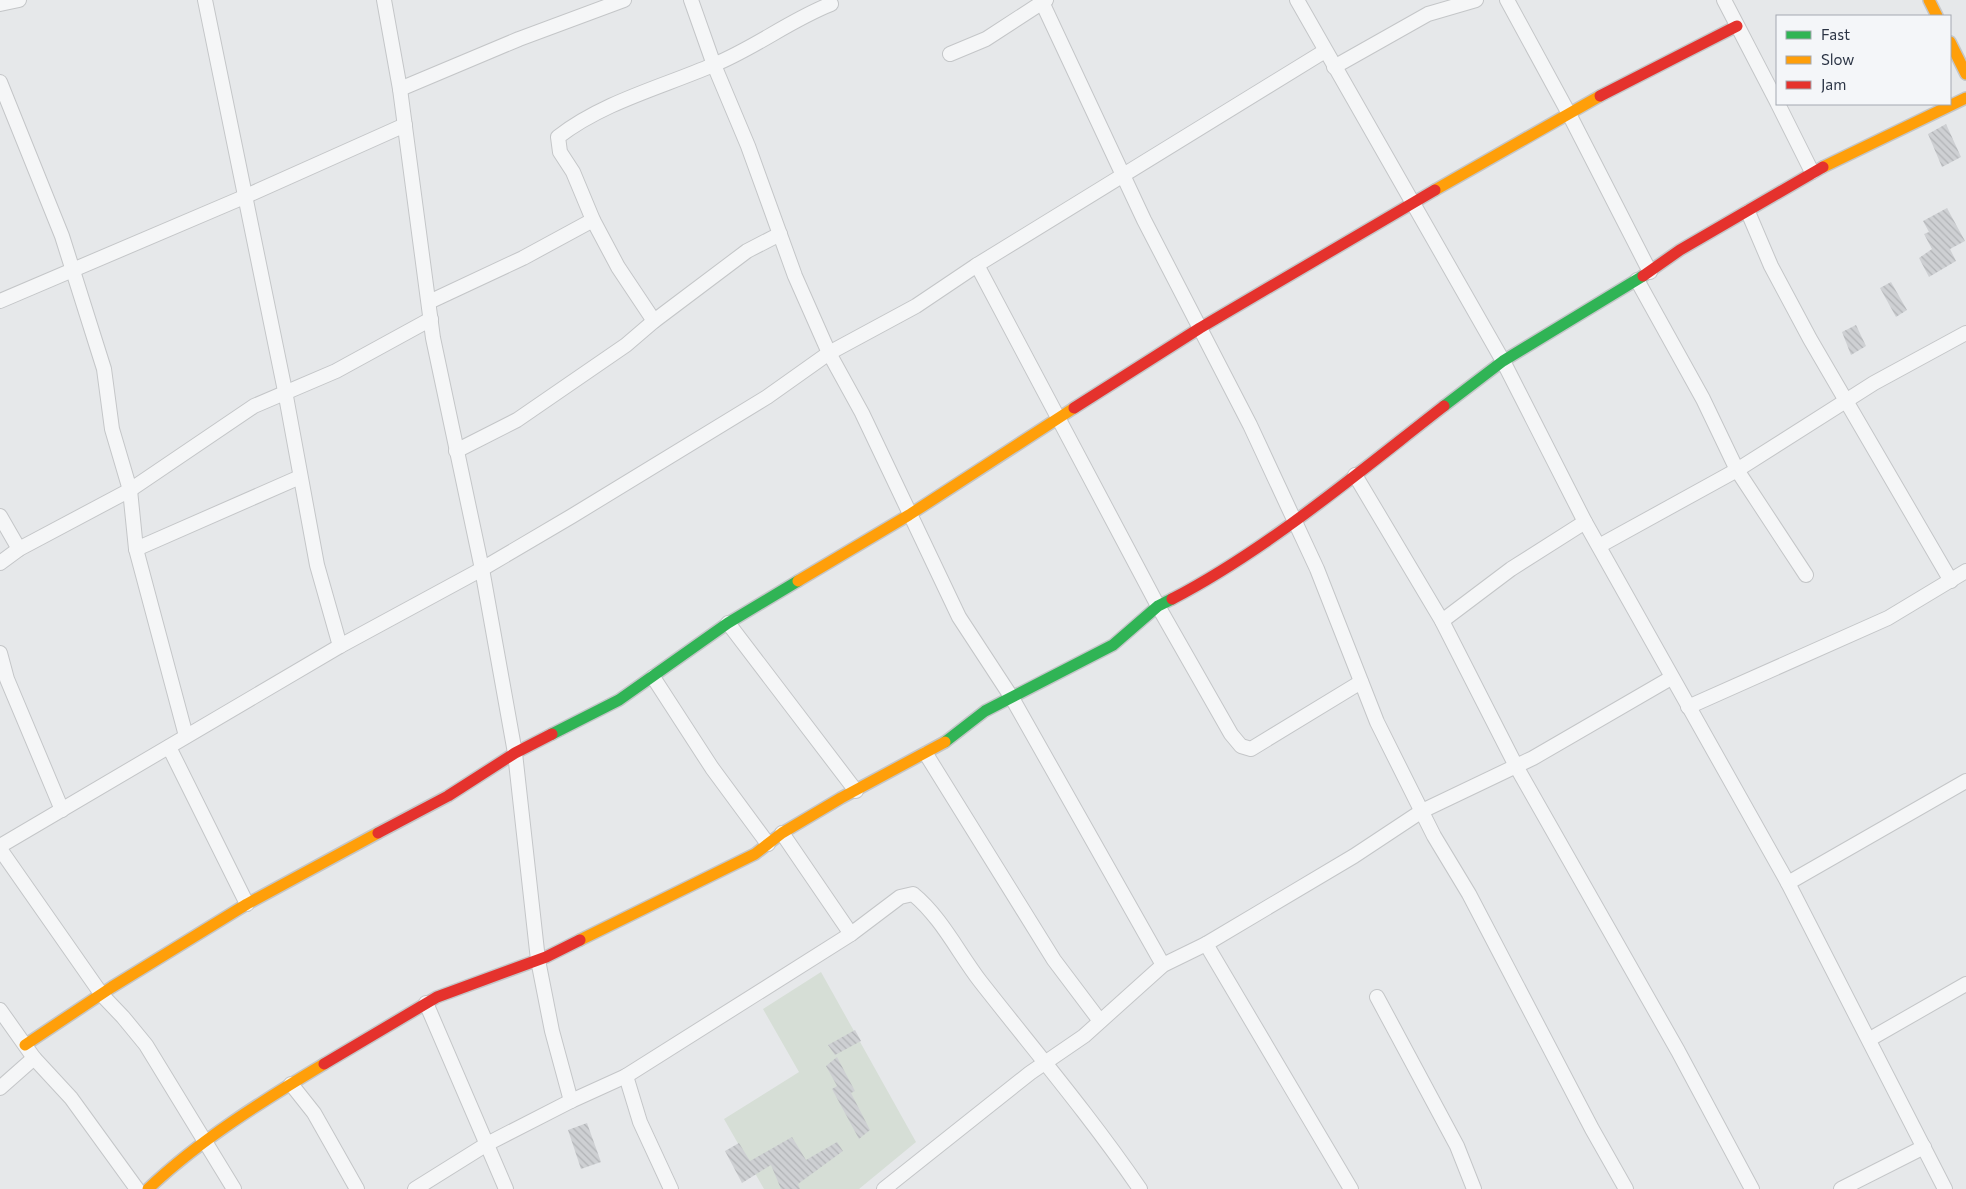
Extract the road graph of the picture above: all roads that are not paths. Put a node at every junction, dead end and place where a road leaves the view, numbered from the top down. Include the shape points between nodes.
1 (19, 0) edge
2 (204, 0) edge
3 (384, 0) edge
4 (624, 0) edge
5 (691, 0) edge
6 (1297, 0) edge
7 (1476, 0) edge
8 (1507, 0) edge
9 (1724, 0) edge
10 (1929, 0) edge
11 (1043, 1) edge
12 (0, 4) edge
13 (832, 4) dead end
14 (1936, 15) edge
15 (1737, 26) junction
16 (1951, 44) edge
17 (1325, 51) junction
18 (950, 54) dead end
19 (714, 65) junction
20 (1334, 67) junction
21 (1966, 74) edge
22 (0, 82) edge
23 (400, 88) junction
24 (1966, 98) edge
25 (1776, 99) edge
26 (1779, 105) edge
27 (1568, 112) junction
28 (405, 125) junction
29 (1812, 172) junction
30 (1124, 174) junction
31 (244, 197) junction
32 (1412, 203) junction
33 (1748, 212) junction
34 (593, 220) junction
35 (780, 234) junction
36 (977, 265) junction
37 (73, 270) junction
38 (1650, 272) junction
39 (1637, 280) junction
40 (0, 301) edge
41 (430, 302) junction
42 (431, 320) junction
43 (654, 321) junction
44 (1200, 328) junction
45 (1966, 333) edge
46 (829, 353) junction
47 (1504, 361) junction
48 (285, 391) junction
49 (1846, 401) junction
50 (1058, 419) junction
51 (456, 451) junction
52 (1738, 470) junction
53 (1356, 476) junction
54 (300, 477) junction
55 (130, 490) junction
56 (909, 515) junction
57 (0, 516) edge
58 (1295, 521) junction
59 (1585, 522) junction
60 (1599, 546) junction
61 (19, 549) junction
62 (136, 549) junction
63 (0, 563) edge
64 (482, 569) junction
65 (1966, 572) edge
66 (1806, 575) dead end
67 (1951, 581) junction
68 (1158, 606) junction
69 (1442, 621) junction
70 (728, 623) junction
71 (340, 646) junction
72 (0, 653) edge
73 (653, 677) junction
74 (1671, 678) junction
75 (1361, 682) junction
76 (1012, 698) junction
77 (1688, 707) junction
78 (186, 736) junction
79 (169, 747) junction
80 (515, 752) junction
81 (926, 754) junction
82 (1516, 766) junction
83 (1966, 781) edge
84 (856, 791) junction
85 (62, 810) junction
86 (1422, 811) junction
87 (782, 833) junction
88 (768, 844) junction
89 (0, 847) edge
90 (1788, 883) junction
91 (247, 904) junction
92 (851, 934) junction
93 (1206, 944) junction
94 (538, 960) junction
95 (1163, 965) junction
96 (1966, 984) edge
97 (102, 995) junction
98 (1376, 997) dead end
99 (426, 1004) junction
100 (0, 1010) edge
101 (1100, 1021) junction
102 (1870, 1039) junction
103 (25, 1045) junction
104 (34, 1058) junction
105 (1045, 1062) junction
106 (626, 1076) junction
107 (292, 1084) junction
108 (0, 1088) edge
109 (571, 1101) junction
110 (207, 1142) junction
111 (487, 1144) junction
112 (1924, 1146) junction
113 (137, 1189) edge
114 (148, 1189) edge
115 (234, 1189) edge
116 (358, 1189) edge
117 (414, 1189) edge
118 (506, 1189) edge
119 (671, 1189) edge
120 (884, 1189) edge
121 (1140, 1189) edge
122 (1351, 1189) edge
123 (1474, 1189) edge
124 (1626, 1189) edge
125 (1752, 1189) edge
126 (1842, 1189) edge
127 (1945, 1189) edge

1 - 12 street
2 - 31 street
3 - 23 street
4 - 23 street
5 - 19 street
6 - 17 street
7 - 20 street via 1428,14
8 - 27 street
9 - 15 street
10 - 14 main road
11 - 18 street via 986,38
11 - 30 street
13 - 19 street via 808,13
15 - 25 street
15 - 27 main road
16 - 21 main road
17 - 20 street
17 - 30 street
19 - 34 street via 601,111 558,137 560,152 573,172
19 - 35 street
20 - 32 street
22 - 37 street
23 - 28 street
24 - 29 main road
26 - 29 street
27 - 32 main road
27 - 38 street
28 - 31 street
28 - 41 street
29 - 33 main road
30 - 36 street
30 - 44 street
31 - 37 street
31 - 48 street
32 - 44 main road
32 - 47 street
33 - 38 main road via 1680,250
33 - 49 street via 1771,266
34 - 41 street
34 - 43 street via 618,267
35 - 43 street via 747,251
35 - 46 street
36 - 46 street via 916,306
36 - 50 street
37 - 40 street
37 - 55 street via 104,370 112,429
38 - 39 main road
39 - 47 main road
39 - 52 street
41 - 42 street
42 - 48 street via 336,371
42 - 51 street
43 - 51 street via 626,345 517,420
44 - 50 main road
44 - 58 street
45 - 49 street
46 - 56 street via 862,413
46 - 64 street via 766,397
47 - 53 main road
47 - 59 street
48 - 54 street
48 - 55 street via 254,406
49 - 52 street
49 - 67 street
50 - 56 main road
50 - 68 street
51 - 64 street
52 - 60 street
52 - 66 street
53 - 58 main road
53 - 69 street
54 - 62 street
54 - 71 street via 317,565
55 - 61 street
55 - 62 street
56 - 70 main road
56 - 76 street via 960,617
57 - 61 street
58 - 68 main road via 1194,588
58 - 75 street
59 - 60 street
59 - 69 street via 1511,569
60 - 74 street
61 - 63 street
62 - 78 street
64 - 71 street
64 - 80 street
65 - 67 street
67 - 77 street via 1888,618
68 - 75 street via 1230,734 1241,746 1251,749
68 - 76 main road via 1114,645
69 - 82 street
70 - 73 main road
70 - 84 street
71 - 78 street
72 - 85 street
73 - 80 main road via 619,700
73 - 88 street via 712,768
74 - 77 street
74 - 82 street
75 - 86 street via 1377,722
76 - 81 main road via 985,711
76 - 95 street
77 - 90 street
78 - 79 street
79 - 85 street
79 - 91 street
80 - 91 main road via 448,796
80 - 94 street
81 - 84 main road
81 - 101 street via 1054,960
82 - 86 street
82 - 125 street via 1650,1001
83 - 90 street
84 - 87 main road
85 - 89 street
86 - 93 street via 1354,856
86 - 124 street
87 - 88 main road
87 - 92 street
88 - 94 main road via 746,858
89 - 97 street
90 - 102 street
91 - 97 main road
92 - 105 street via 900,897 913,894 926,904 978,978
92 - 106 street
93 - 95 street
93 - 122 street
94 - 99 main road
94 - 109 street via 552,1031
95 - 101 street
96 - 102 street
97 - 103 main road
97 - 110 street via 146,1045
98 - 123 street via 1457,1146
99 - 107 main road
99 - 111 street
100 - 103 street
101 - 105 street
102 - 112 street
103 - 104 street
104 - 108 street
104 - 113 street via 71,1098
105 - 120 street
105 - 121 street via 1104,1136
106 - 109 street
106 - 119 street via 640,1122
107 - 110 main road
107 - 116 street via 314,1112
109 - 111 street
110 - 114 main road via 171,1166
110 - 115 street
111 - 117 street
111 - 118 street
112 - 126 street
112 - 127 street

